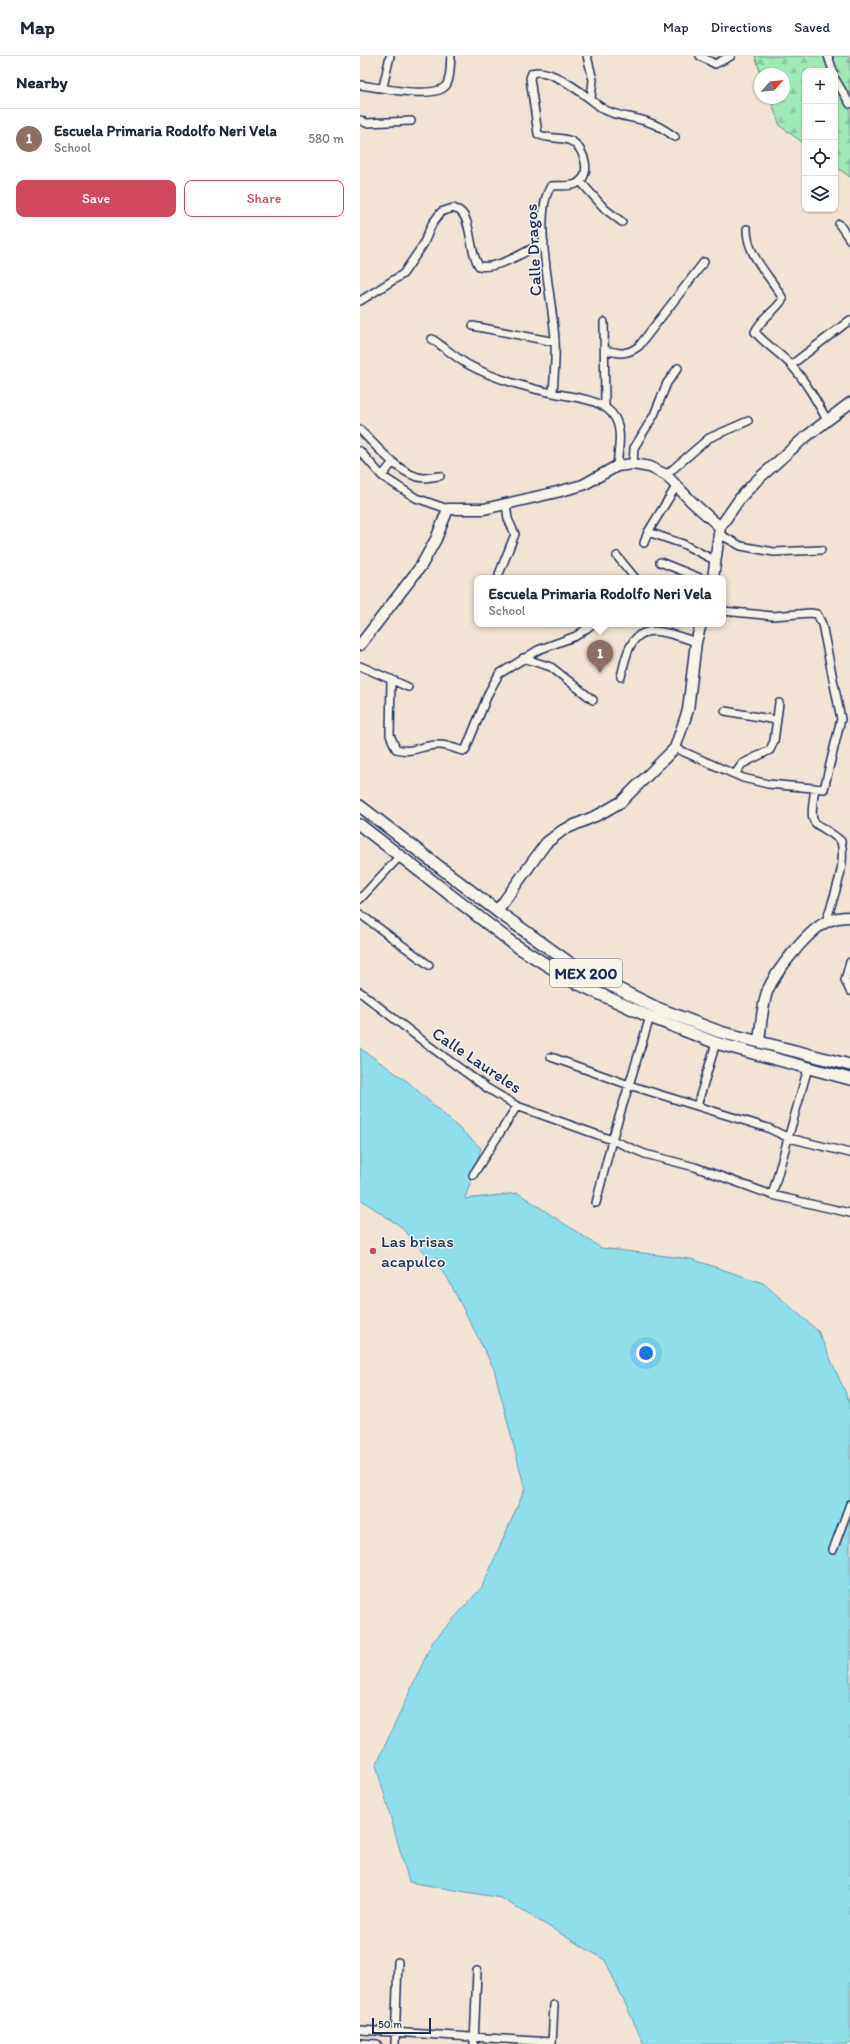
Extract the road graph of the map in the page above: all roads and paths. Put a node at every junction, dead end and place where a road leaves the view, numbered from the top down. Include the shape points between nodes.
1 (390, 56) edge
2 (451, 56) edge
3 (587, 56) edge
4 (700, 56) edge
5 (731, 56) edge
6 (828, 56) edge
7 (831, 68) edge
8 (838, 84) edge
9 (360, 85) edge
10 (383, 87) junction
11 (590, 98) junction
12 (850, 104) edge
13 (360, 120) edge
14 (411, 120) dead end
15 (675, 137) dead end
16 (580, 182) junction
17 (622, 222) dead end
18 (839, 224) dead end
19 (747, 229) dead end
20 (850, 240) edge
21 (544, 242) junction
22 (704, 262) dead end
23 (360, 300) edge
24 (850, 320) edge
25 (604, 322) dead end
26 (472, 326) dead end
27 (432, 339) dead end
28 (555, 342) junction
29 (605, 350) junction
30 (791, 365) junction
31 (678, 368) dead end
32 (554, 393) junction
33 (850, 403) edge
34 (605, 407) junction
35 (827, 420) junction
36 (748, 421) dead end
37 (360, 430) edge
38 (360, 451) edge
39 (363, 456) edge
40 (393, 462) junction
41 (633, 464) junction
42 (617, 466) junction
43 (666, 475) junction
44 (382, 476) junction
45 (440, 476) dead end
46 (677, 485) junction
47 (506, 503) junction
48 (448, 509) junction
49 (719, 530) junction
50 (648, 532) junction
51 (644, 543) dead end
52 (821, 550) dead end
53 (617, 556) dead end
54 (716, 561) junction
55 (660, 562) dead end
56 (499, 574) dead end
57 (633, 575) edge
58 (692, 575) edge
59 (714, 575) edge
60 (726, 611) edge
61 (589, 627) edge
62 (700, 627) edge
63 (696, 642) junction
64 (360, 645) edge
65 (523, 658) junction
66 (360, 666) edge
67 (621, 676) dead end
68 (391, 679) junction
69 (408, 687) dead end
70 (593, 700) dead end
71 (779, 703) dead end
72 (725, 711) dead end
73 (776, 720) junction
74 (676, 748) junction
75 (735, 774) junction
76 (815, 788) junction
77 (360, 806) edge
78 (360, 817) edge
79 (360, 825) edge
80 (402, 854) junction
81 (360, 899) edge
82 (497, 911) junction
83 (360, 914) edge
84 (850, 917) edge
85 (826, 922) junction
86 (544, 946) junction
87 (850, 962) edge
88 (429, 965) dead end
89 (850, 991) edge
90 (360, 992) edge
91 (650, 1017) junction
92 (759, 1041) junction
93 (716, 1043) junction
94 (551, 1057) dead end
95 (850, 1065) edge
96 (808, 1068) junction
97 (850, 1079) edge
98 (629, 1085) junction
99 (517, 1106) junction
100 (697, 1106) junction
101 (789, 1138) junction
102 (612, 1140) junction
103 (850, 1153) edge
104 (473, 1175) dead end
105 (772, 1195) junction
106 (596, 1202) dead end
107 (850, 1213) edge
108 (850, 1504) edge
109 (832, 1550) dead end
110 (398, 1962) dead end
111 (477, 1971) dead end
112 (554, 2005) dead end
113 (360, 2030) edge
114 (396, 2032) junction
115 (474, 2041) edge
116 (360, 2043) edge
117 (552, 2043) edge
118 (377, 2044) edge
119 (395, 2044) edge

1 - 10 street
2 - 10 street via 447,83 442,89 416,92
3 - 11 street via 593,80
4 - 5 street via 715,64
6 - 7 street
8 - 12 street
9 - 10 street
11 - 15 street via 600,107 648,122
11 - 16 street via 542,71 532,73 530,78 538,134 546,138 571,141 581,149 585,158 585,175
13 - 14 street via 366,123
16 - 17 street
16 - 21 street, Calle Dragos via 574,185 551,186 546,194
18 - 20 street
19 - 30 street via 747,240 758,262 783,299 778,308 759,324 755,332
21 - 23 street via 514,258 479,266 462,212 453,208 441,212 403,274
21 - 28 street, Calle Dragos
22 - 29 street via 639,346 630,353 619,354
24 - 30 street
25 - 29 street
26 - 28 street
27 - 32 street via 483,372
28 - 32 street, Calle Dragos
29 - 34 street
30 - 35 street via 812,391
31 - 41 street via 667,383 654,415 634,448
32 - 34 street via 589,400
33 - 35 street
34 - 42 street via 615,417 619,435
35 - 49 street via 756,481 741,497
36 - 43 street via 709,438
37 - 40 street
38 - 39 street
39 - 44 street
40 - 44 street
40 - 45 street via 412,475 424,478
41 - 42 street
41 - 43 street via 650,467
42 - 47 street via 584,485
43 - 46 street
44 - 48 street via 416,498
46 - 49 street
46 - 50 street
47 - 48 street via 484,509
47 - 56 street via 508,519 515,534
48 - 64 street via 436,539 420,566
49 - 52 street via 741,546 774,552
49 - 54 street
50 - 51 street
50 - 54 street via 683,544
53 - 57 street
54 - 59 street
55 - 58 street
60 - 76 street via 773,616 810,612 817,614 822,624 841,719 824,789
61 - 65 street via 576,636
62 - 63 street
63 - 67 street via 654,631 645,633 636,638
63 - 74 street via 688,710
65 - 68 street via 499,674 465,751 442,744 428,745 408,752 396,749 390,735
65 - 70 street via 551,667
66 - 68 street
68 - 69 street
71 - 73 street
72 - 73 street
73 - 75 street via 774,741 770,750 742,764
74 - 75 street
74 - 82 street via 621,802 563,830 546,842
75 - 76 street via 768,784
76 - 85 street via 811,813 813,821 818,827 842,841 843,849
77 - 82 main road, MEX 200
78 - 80 main road
79 - 80 main road, MEX 200
80 - 81 street
80 - 86 main road via 509,932
80 - 91 main road, MEX 200 via 515,945 574,982
82 - 86 main road, MEX 200
83 - 88 street
84 - 85 street via 840,917
85 - 92 street via 806,938 774,980 764,1004
86 - 92 main road, MEX 200 via 578,969 657,1008 720,1032
87 - 89 street via 845,980
90 - 99 street, Calle Laureles via 487,1088
91 - 93 main road, MEX 200
91 - 98 street
92 - 95 main road, MEX 200
93 - 96 main road, MEX 200
93 - 100 street
94 - 98 street
96 - 97 main road, MEX 200
96 - 101 street
98 - 100 street
98 - 102 street
99 - 102 street, Calle Laureles
99 - 104 street
100 - 101 street via 768,1128
101 - 103 street
101 - 105 street
102 - 105 street, Calle Laureles via 645,1154 695,1167
102 - 106 street
105 - 107 street, Calle Laureles
108 - 109 street
110 - 114 street
111 - 115 street
112 - 117 street
113 - 114 street
114 - 115 street
114 - 119 street
115 - 117 street
116 - 118 street

